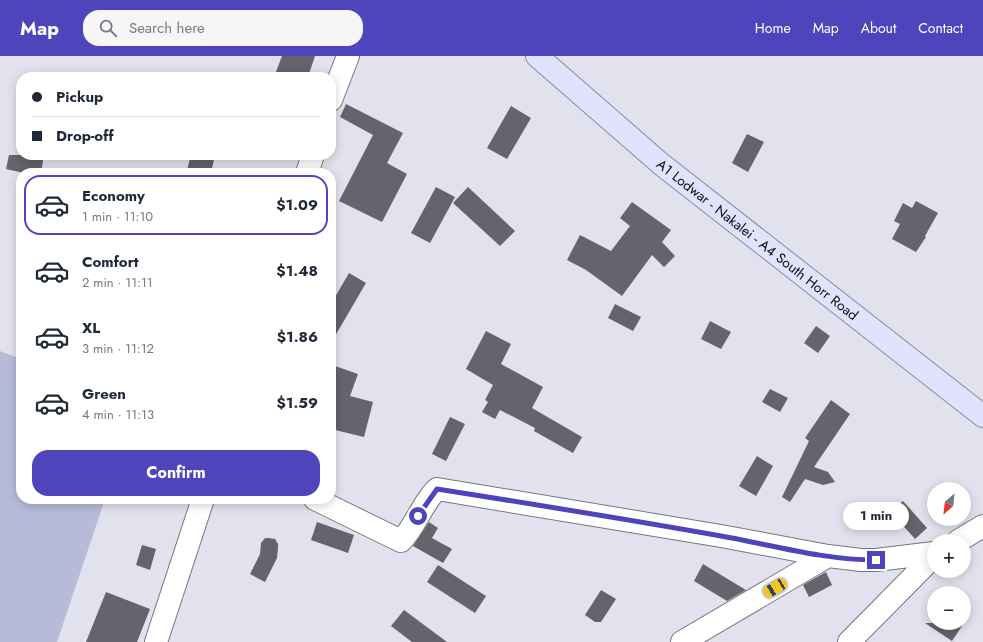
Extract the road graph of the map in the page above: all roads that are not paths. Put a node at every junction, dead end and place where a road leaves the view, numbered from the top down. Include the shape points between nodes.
1 (348, 56) edge
2 (537, 56) edge
3 (336, 87) edge
4 (983, 416) edge
5 (200, 504) edge
6 (325, 504) edge
7 (983, 526) edge
8 (970, 534) edge
9 (828, 556) junction
10 (927, 556) edge
11 (927, 562) edge
12 (156, 642) edge
13 (682, 642) edge
14 (849, 642) edge

1 - 3 street
2 - 4 main road, A1 Lodwar - Nakalei - A4 South Horr Road via 661,164
5 - 12 street
6 - 9 street via 401,541 437,489
7 - 8 street
9 - 10 street via 876,560
9 - 13 street
11 - 14 street

